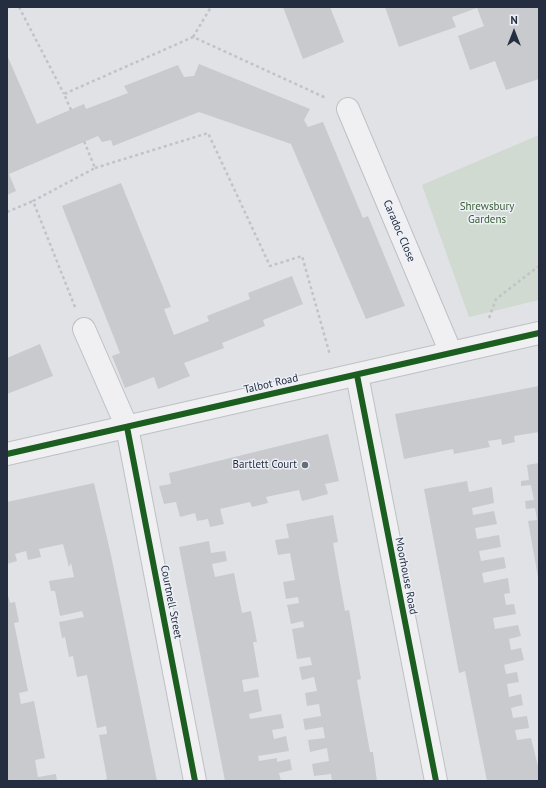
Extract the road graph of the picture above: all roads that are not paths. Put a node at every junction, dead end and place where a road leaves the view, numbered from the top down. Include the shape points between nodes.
1 (348, 109) road end
2 (84, 329) road end
3 (539, 333) edge
4 (451, 353) junction
5 (347, 377) junction
6 (127, 427) junction
7 (7, 454) edge
8 (195, 781) edge
9 (436, 781) edge

1 - 4 street, Caradoc Close
2 - 6 street, Courtnell Street
3 - 4 street, Talbot Road
4 - 5 street, Talbot Road
5 - 6 street, Talbot Road
5 - 9 street, Moorhouse Road
6 - 7 street, Talbot Road
6 - 8 street, Courtnell Street

